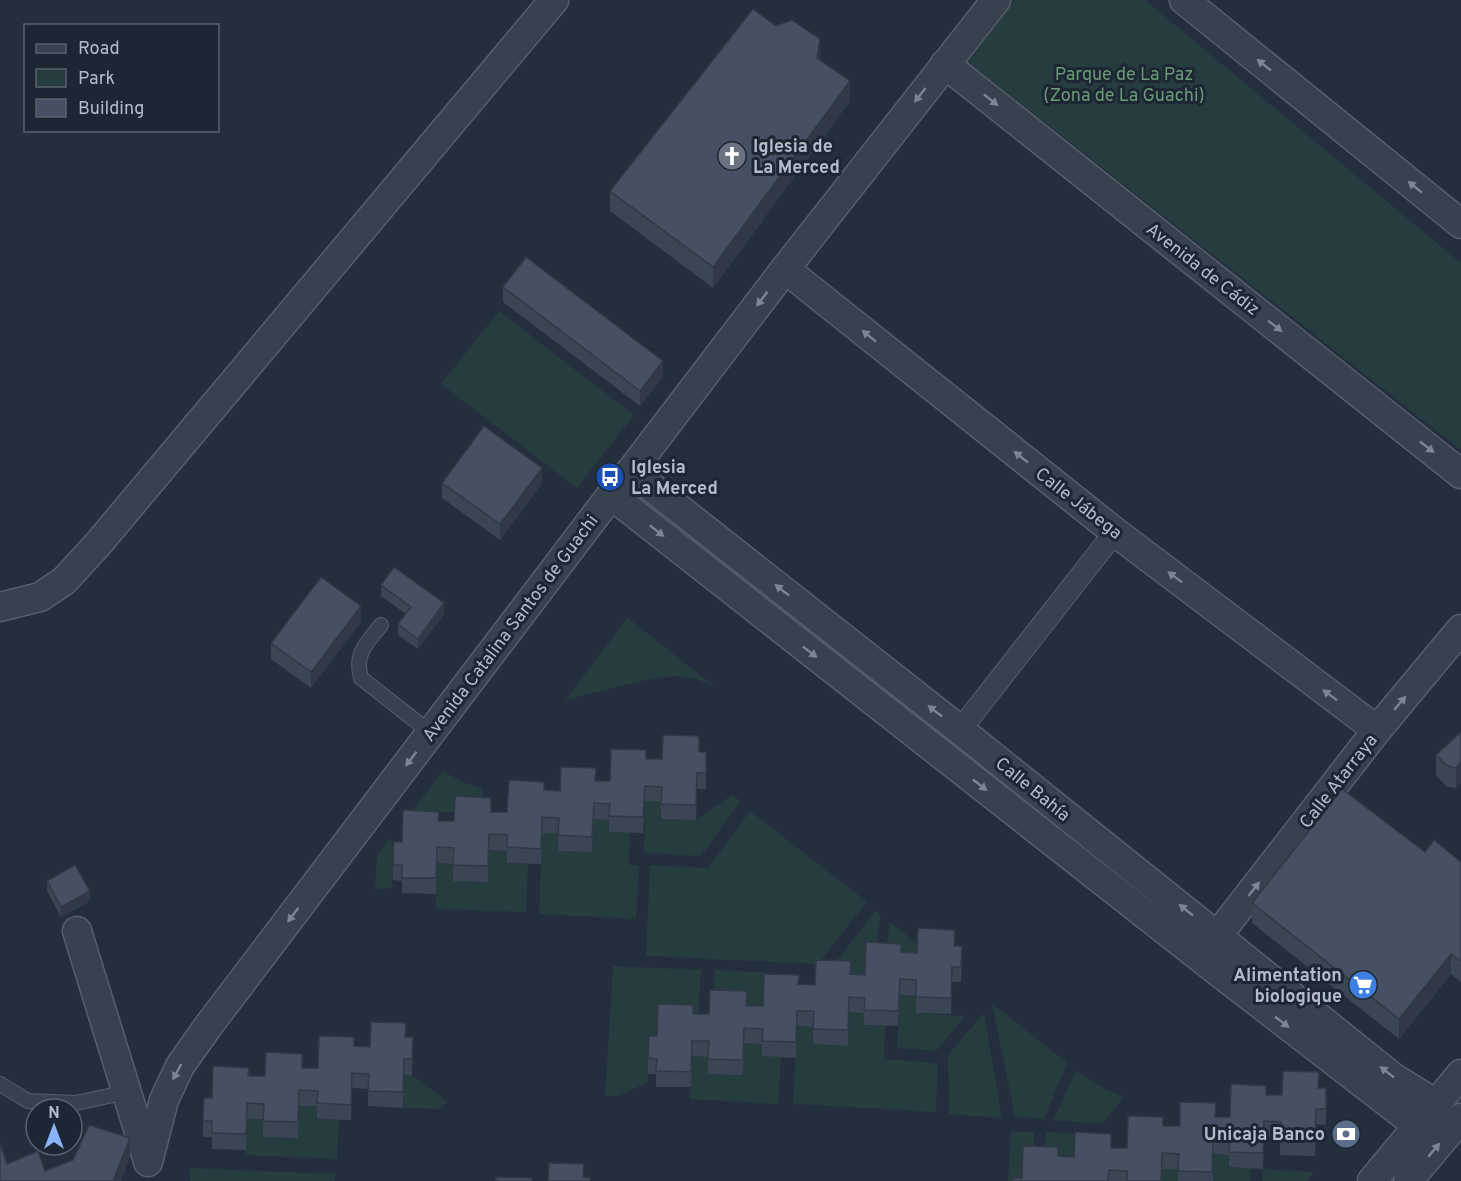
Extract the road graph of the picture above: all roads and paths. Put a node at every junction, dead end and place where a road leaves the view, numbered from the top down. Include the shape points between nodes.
1 (554, 0) edge
2 (996, 0) edge
3 (1184, 0) edge
4 (945, 64) junction
5 (1461, 224) edge
6 (785, 269) junction
7 (631, 471) junction
8 (1461, 474) edge
9 (611, 495) junction
10 (1115, 532) junction
11 (0, 607) edge
12 (381, 625) dead end
13 (1461, 629) edge
14 (960, 730) junction
15 (1377, 730) junction
16 (431, 733) junction
17 (77, 931) dead end
18 (1218, 935) junction
19 (1216, 970) junction
20 (1461, 1074) edge
21 (1, 1086) edge
22 (127, 1092) junction
23 (1436, 1104) junction
24 (1461, 1118) edge
25 (1418, 1126) junction
26 (150, 1171) edge
27 (1372, 1181) edge
28 (1408, 1181) edge

1 - 11 street via 78,566 40,597
2 - 4 street, Avenida Catalina Santos de Guachi
5 -> 3 street
4 -> 6 street, Avenida Catalina Santos de Guachi
4 -> 8 street, Avenida de Cádiz
6 -> 7 street, Avenida Catalina Santos de Guachi
10 -> 6 street, Calle Jábega
7 - 9 street, Avenida Catalina Santos de Guachi
14 -> 7 street, Calle Bahía
9 - 16 street, Avenida Catalina Santos de Guachi
9 -> 19 street, Calle Bahía
10 - 14 street
15 -> 10 street, Calle Jábega
12 - 16 lane via 360,652 361,678
15 -> 13 street, Calle Atarraya
18 -> 14 street, Calle Bahía
18 -> 15 street, Calle Atarraya
16 -> 26 street, Avenida Catalina Santos de Guachi via 180,1066 164,1100
17 - 22 street
18 - 19 street
23 -> 18 street, Calle Bahía via 1394,1078
19 -> 25 street, Calle Bahía
20 - 23 street
21 - 22 lane via 28,1101 76,1103
22 - 26 street
23 - 25 street
28 -> 24 street
25 - 27 street

